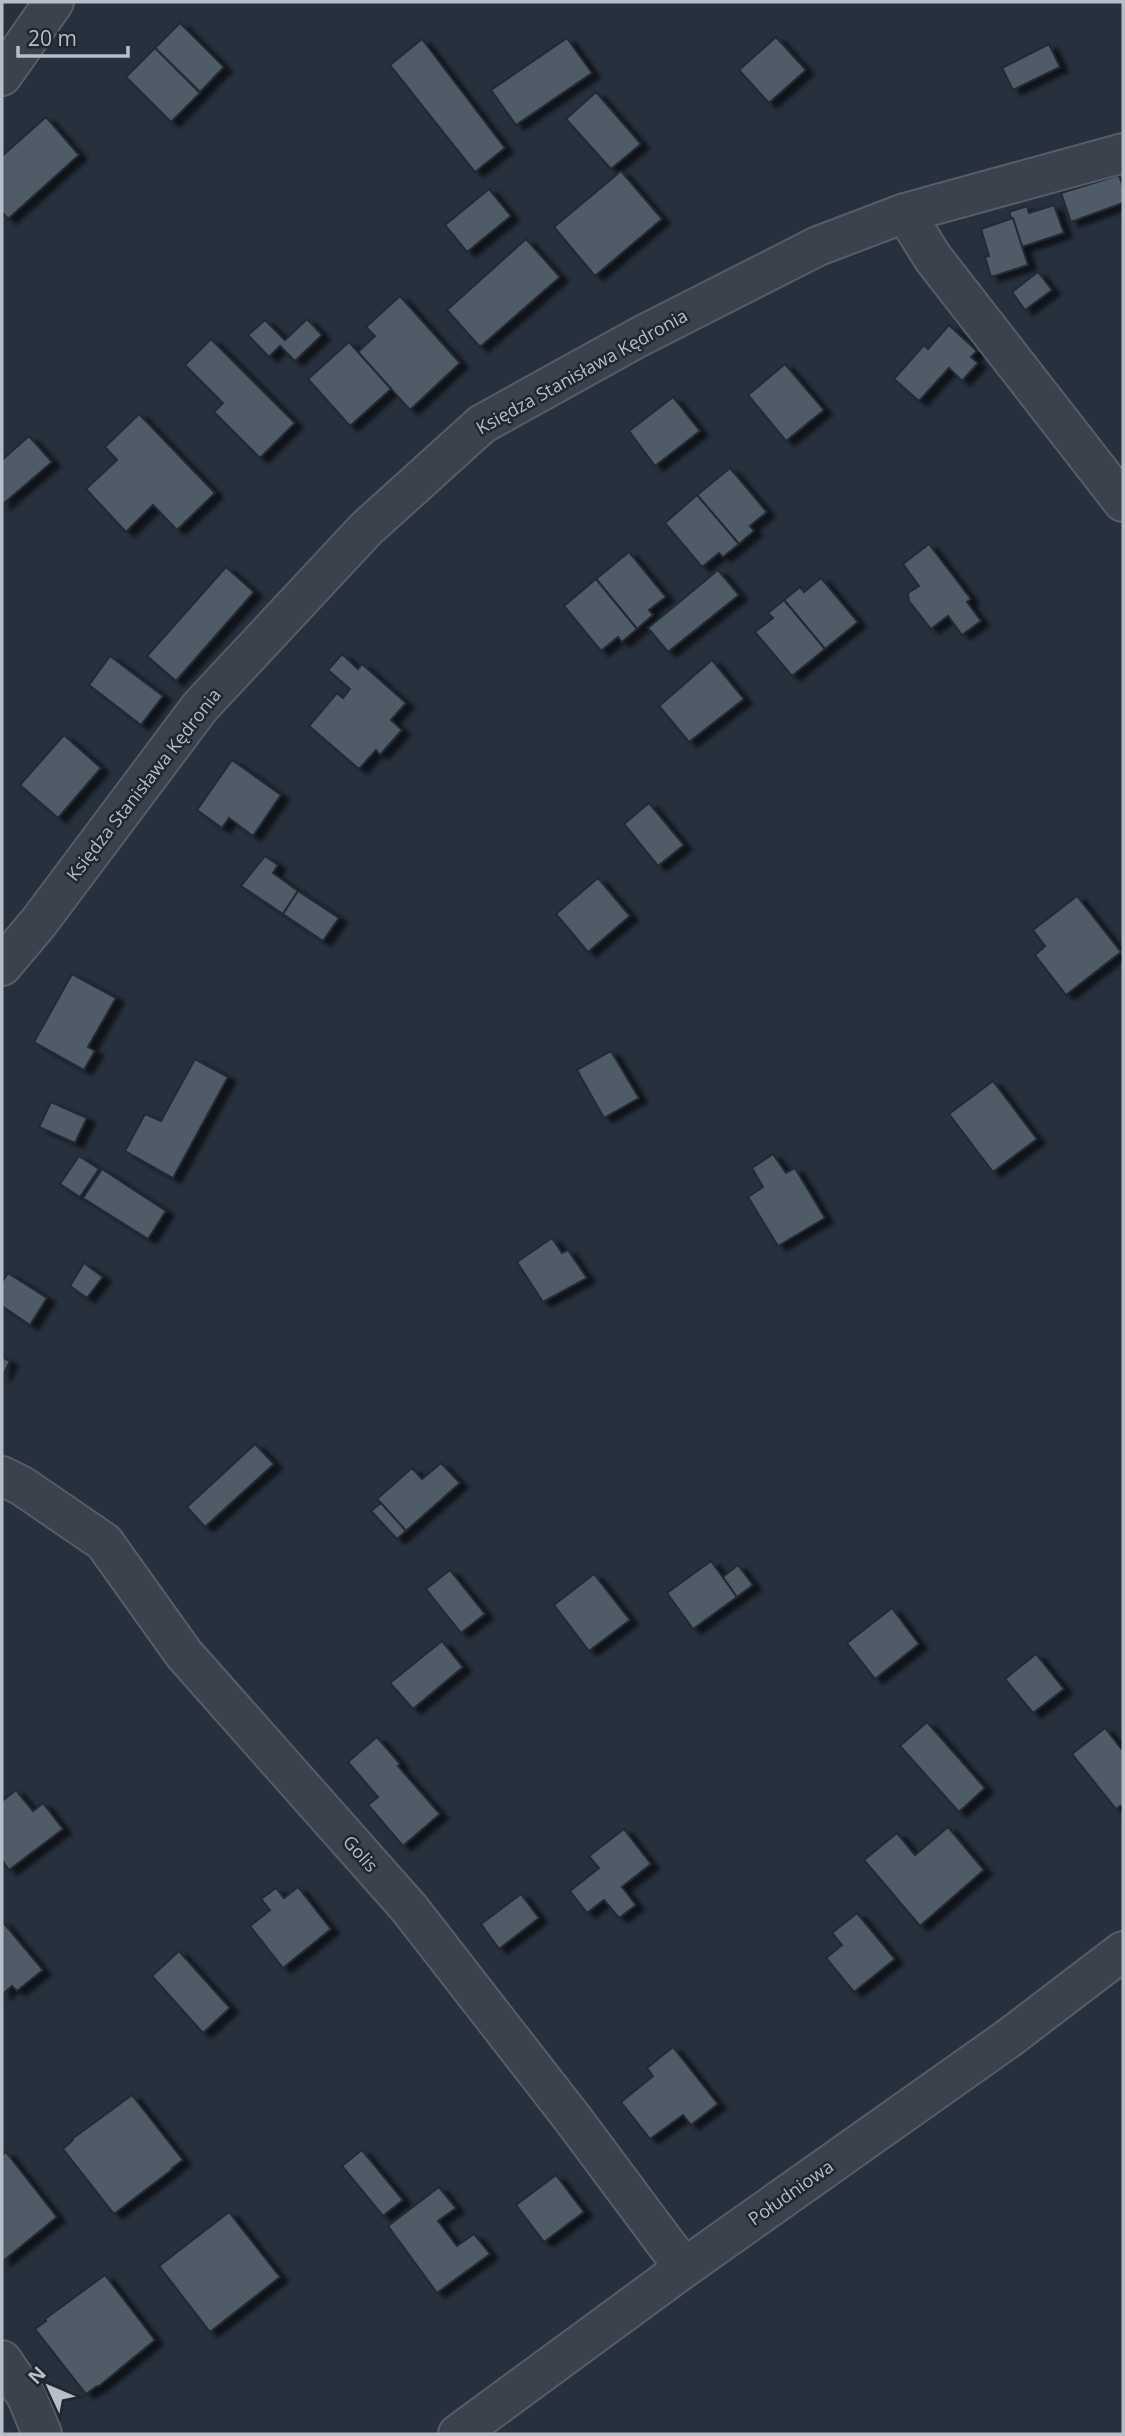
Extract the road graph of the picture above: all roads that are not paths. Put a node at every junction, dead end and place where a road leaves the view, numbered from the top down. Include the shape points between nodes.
1 (54, 2) edge
2 (2, 76) edge
3 (1123, 153) edge
4 (905, 213) junction
5 (1123, 502) edge
6 (2, 966) edge
7 (2, 1476) edge
8 (1123, 1951) edge
9 (684, 2269) junction
10 (2, 2360) edge
11 (42, 2434) edge
12 (458, 2434) edge

1 - 2 street
3 - 4 street, Księdza Stanisława Kędronia
4 - 5 street via 933,258
4 - 6 street, Księdza Stanisława Kędronia via 818,246 482,424 366,529 200,707
7 - 9 street, Golis via 104,1542 184,1654 409,1908
8 - 9 street, Południowa via 1009,2038
9 - 12 street, Południowa
10 - 11 street via 27,2397

